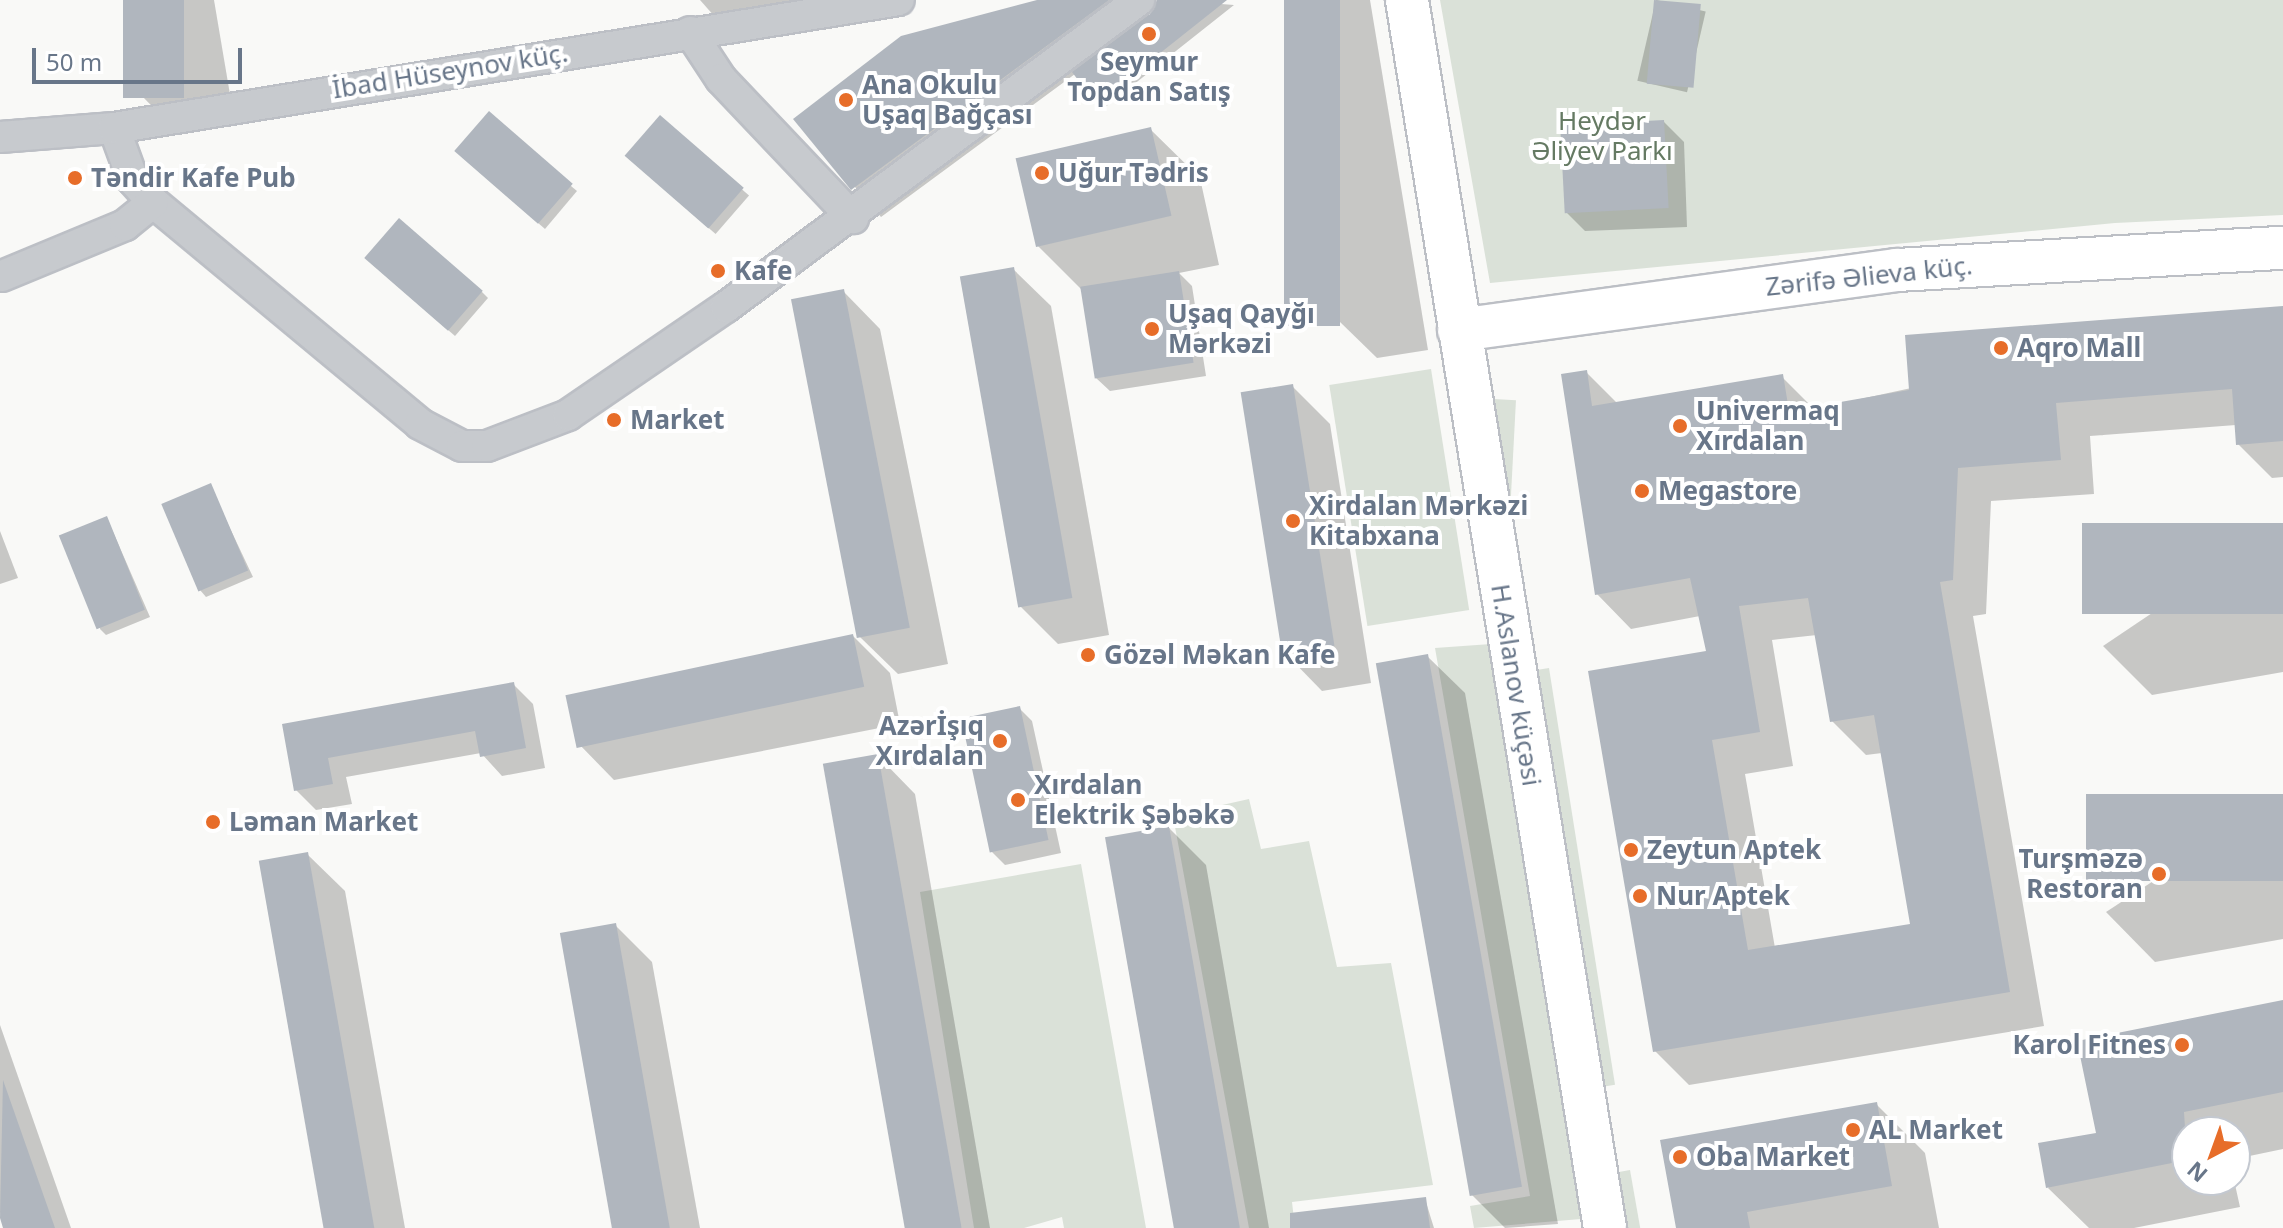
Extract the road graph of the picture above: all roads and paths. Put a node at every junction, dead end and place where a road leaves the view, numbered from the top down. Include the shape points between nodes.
1 (899, 0) edge
2 (1139, 0) edge
3 (1407, 0) edge
4 (690, 32) junction
5 (114, 128) junction
6 (0, 137) edge
7 (153, 202) junction
8 (853, 218) junction
9 (2283, 248) edge
10 (2, 276) dead end
11 (1459, 330) junction
12 (1605, 1228) edge

1 - 4 street, İbad Hüseynov küç.
2 - 8 street
3 - 11 street, H.Aslanov küçəsi
4 - 5 street, İbad Hüseynov küç.
4 - 8 street via 721,79
5 - 6 street, İbad Hüseynov küç.
5 - 7 street via 133,180
7 - 8 street via 420,424 462,446 487,446 568,415
7 - 10 street via 125,225
9 - 11 street, Zərifə Əlieva küç. via 1897,270
11 - 12 street, H.Aslanov küçəsi

